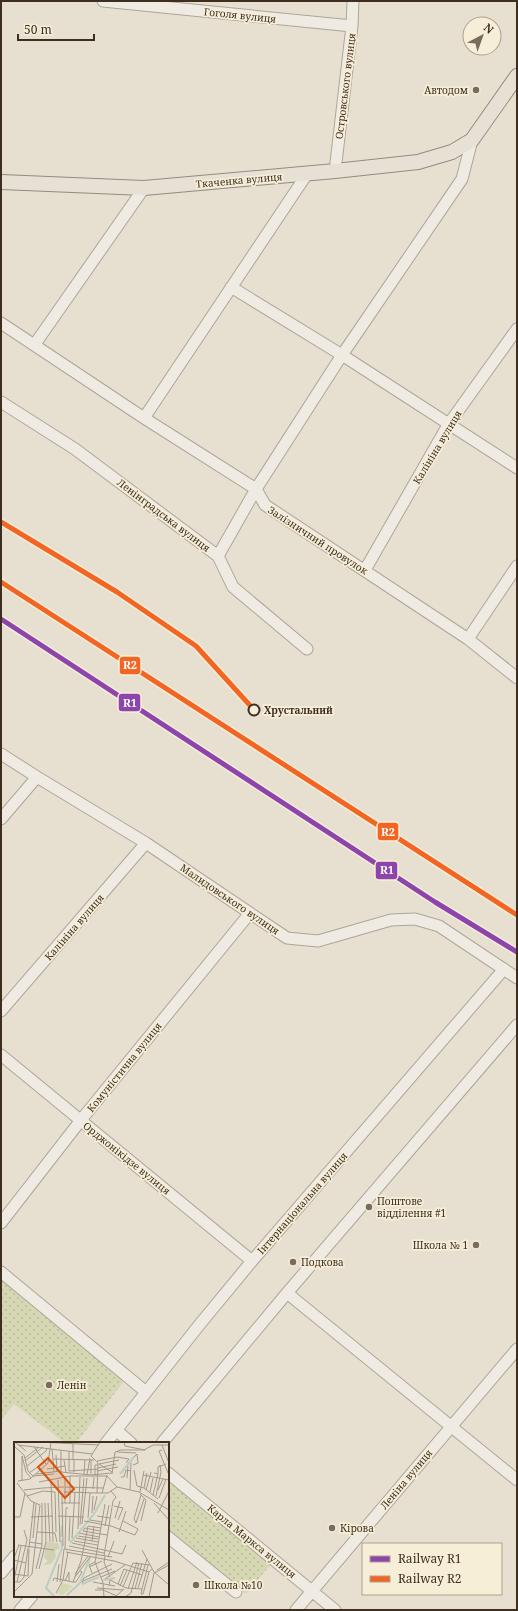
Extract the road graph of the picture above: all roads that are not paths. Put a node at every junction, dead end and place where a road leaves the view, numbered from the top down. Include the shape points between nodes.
1 (103, 1) edge
2 (354, 1) edge
3 (352, 26) junction
4 (517, 76) edge
5 (472, 140) junction
6 (335, 171) junction
7 (307, 174) junction
8 (1, 182) edge
9 (144, 188) junction
10 (231, 287) junction
11 (1, 323) edge
12 (517, 329) edge
13 (35, 344) junction
14 (342, 355) junction
15 (1, 402) edge
16 (144, 418) junction
17 (448, 425) junction
18 (517, 468) edge
19 (256, 489) junction
20 (218, 556) junction
21 (517, 566) edge
22 (365, 570) junction
23 (468, 639) junction
24 (307, 649) dead end
25 (517, 678) edge
26 (1, 754) edge
27 (36, 777) junction
28 (1, 819) edge
29 (146, 842) junction
30 (250, 913) junction
31 (504, 969) junction
32 (517, 978) edge
33 (1, 1011) edge
34 (517, 1025) edge
35 (1, 1056) edge
36 (81, 1120) junction
37 (1, 1223) edge
38 (252, 1261) junction
39 (1, 1272) edge
40 (286, 1293) junction
41 (517, 1349) edge
42 (146, 1392) junction
43 (451, 1426) junction
44 (116, 1430) junction
45 (107, 1442) edge
46 (130, 1442) edge
47 (163, 1442) edge
48 (169, 1474) edge
49 (517, 1480) edge
50 (169, 1538) edge
51 (14, 1557) edge
52 (1, 1574) edge
53 (312, 1590) junction
54 (236, 1592) dead end
55 (31, 1597) edge
56 (20, 1610) edge
57 (296, 1610) edge
58 (335, 1610) edge

1 - 3 street, Гоголя вулиця
2 - 3 street, Островського вулиця
3 - 6 street, Островського вулиця
4 - 5 main road
5 - 6 main road, Ткаченка вулиця via 452,152 418,162
5 - 14 street via 462,179
6 - 7 main road, Ткаченка вулиця
7 - 9 main road, Ткаченка вулиця
7 - 10 street
8 - 9 main road, Ткаченка вулиця
9 - 13 street
10 - 14 street
10 - 16 street
11 - 13 street, Залізничний провулок
12 - 17 street, Калініна вулиця
13 - 16 street, Залізничний провулок
14 - 17 street
14 - 19 street
15 - 20 street, Ленінградська вулиця via 75,449
16 - 19 street, Залізничний провулок
17 - 18 street
17 - 22 street, Калініна вулиця
19 - 20 street
19 - 22 street, Залізничний провулок via 265,505
20 - 24 street, Ленінградська вулиця via 233,587
21 - 23 street
22 - 23 street, Залізничний провулок
23 - 25 street, Залізничний провулок
26 - 27 street, Малидовського вулиця
27 - 28 street
27 - 29 street, Малидовського вулиця
29 - 30 street, Малидовського вулиця
29 - 33 street, Калініна вулиця
30 - 31 street, Малидовського вулиця via 286,938 318,941 391,920 415,919 439,926
30 - 36 street, Комуністична вулиця
31 - 32 street, Малидовського вулиця
31 - 38 street, Інтернаціональна вулиця
34 - 40 street
35 - 36 street, Орджонікідзе вулиця
36 - 37 street, Комуністична вулиця
36 - 38 street, Орджонікідзе вулиця
38 - 42 street, Інтернаціональна вулиця
39 - 42 street
40 - 43 street
40 - 47 street
41 - 43 street, Леніна вулиця
42 - 44 street, Інтернаціональна вулиця
43 - 49 street
43 - 53 street, Леніна вулиця
44 - 45 street, Інтернаціональна вулиця
44 - 46 street
48 - 53 street, Карла Маркса вулиця
50 - 54 street
51 - 52 street
53 - 57 street, Леніна вулиця
53 - 58 street, Карла Маркса вулиця
55 - 56 street

